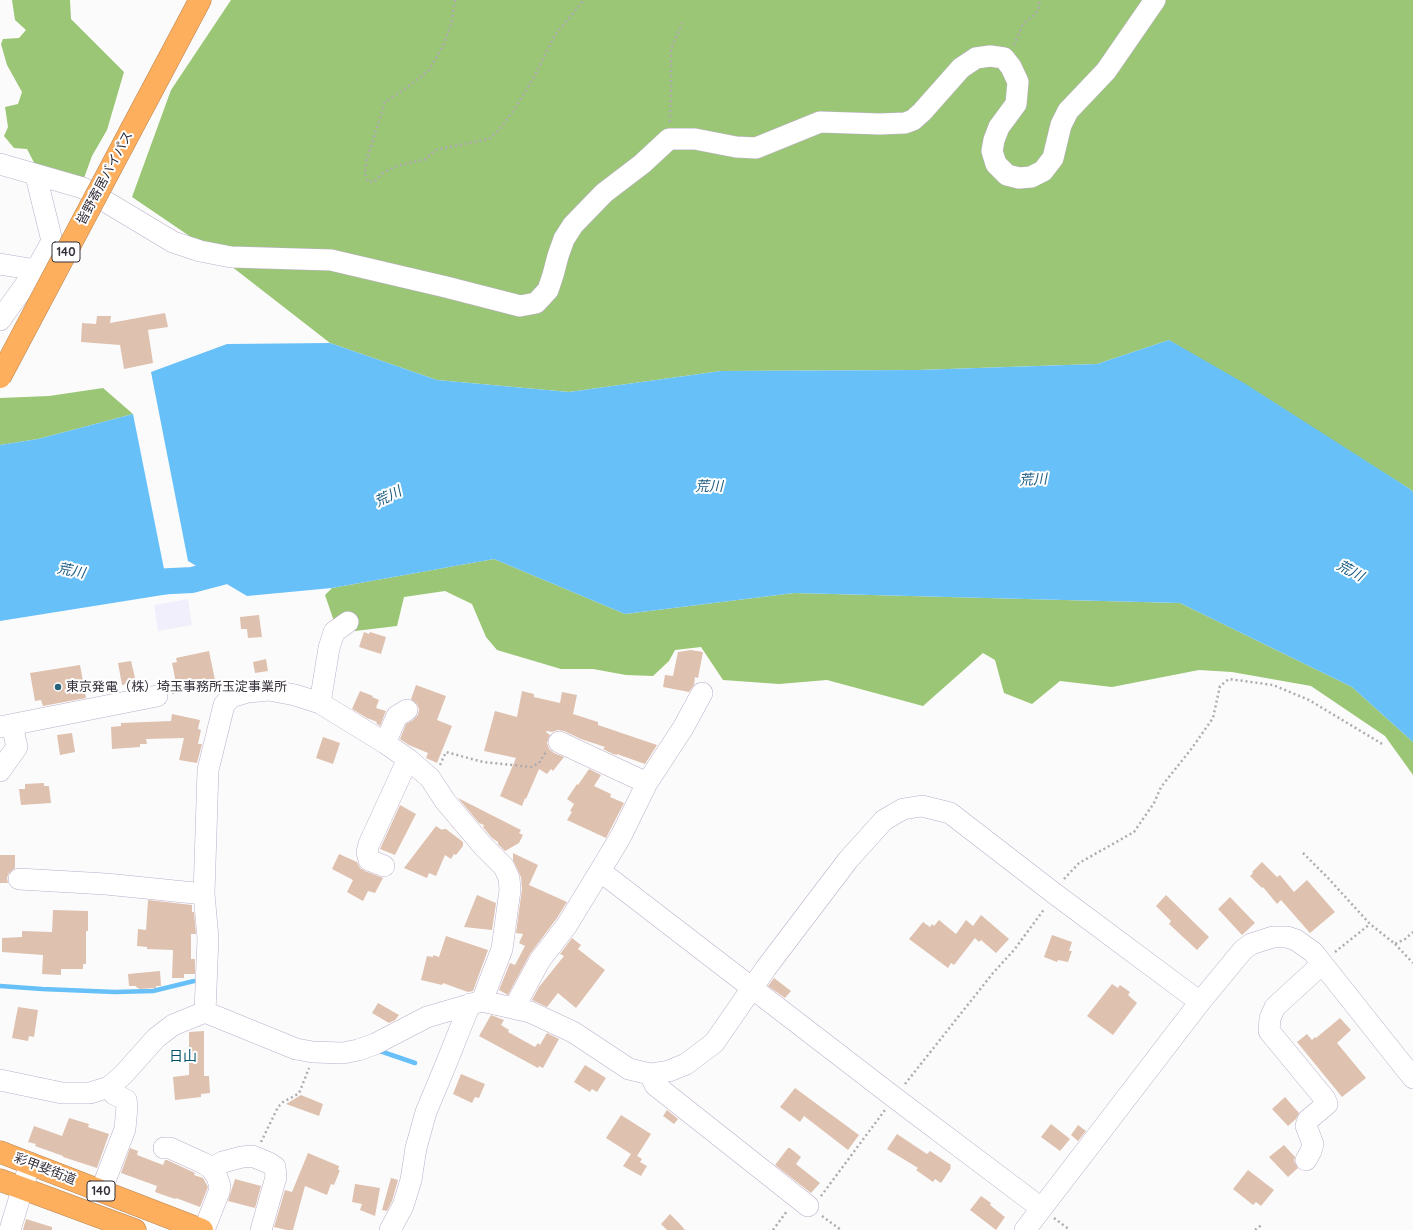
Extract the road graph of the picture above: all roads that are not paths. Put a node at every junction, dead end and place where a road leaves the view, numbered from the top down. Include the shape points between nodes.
1 (200, 0) edge
2 (1155, 0) edge
3 (0, 164) edge
4 (36, 176) junction
5 (0, 264) edge
6 (36, 270) junction
7 (0, 320) edge
8 (0, 377) edge
9 (348, 622) dead end
10 (702, 693) dead end
11 (158, 696) dead end
12 (320, 703) junction
13 (407, 710) dead end
14 (6, 726) edge
15 (558, 742) road end
16 (385, 743) junction
17 (408, 759) junction
18 (0, 771) edge
19 (647, 783) junction
20 (384, 866) dead end
21 (600, 871) junction
22 (19, 878) dead end
23 (204, 894) junction
24 (1322, 964) junction
25 (752, 989) junction
26 (1200, 1002) junction
27 (476, 1003) junction
28 (514, 1008) junction
29 (205, 1012) junction
30 (650, 1074) junction
31 (1413, 1078) edge
32 (0, 1080) edge
33 (108, 1087) junction
34 (164, 1148) dead end
35 (0, 1152) edge
36 (1306, 1160) dead end
37 (30, 1163) junction
38 (211, 1168) junction
39 (0, 1180) edge
40 (22, 1189) junction
41 (102, 1191) junction
42 (803, 1201) road end
43 (1041, 1208) junction
44 (10, 1230) edge
45 (135, 1230) edge
46 (203, 1230) edge
47 (261, 1230) edge
48 (390, 1230) edge
49 (1025, 1230) edge

1 - 8 highway, 皆野寄居バイパス / 140, bridge
2 - 4 street via 1106,71 1068,111 1061,125 1053,158 1043,171 1031,177 1007,175 996,164 992,151 999,127 1016,104 1018,82 1004,58 976,58 961,68 922,112 905,123 820,122 756,148 695,139 669,139 604,193 573,225 564,240 548,290 536,303 520,306 331,260 231,257 200,251 172,242 83,188
3 - 4 street
4 - 6 street via 52,242
5 - 6 street
6 - 7 street
9 - 12 street via 334,632
10 - 19 street via 683,728
11 - 14 street
12 - 16 street
12 - 23 street via 269,690 231,697 224,705 208,770
13 - 16 street via 396,716
14 - 18 street via 16,747
15 - 19 street
16 - 17 street
17 - 20 street via 369,844 369,860
17 - 27 street via 430,778 445,801 504,867 509,878 510,890 502,949
19 - 21 street via 621,836
21 - 25 street
21 - 28 street via 567,925 540,960
22 - 23 street
23 - 29 street via 208,938
24 - 26 street via 1312,952 1296,940 1287,937 1262,940 1243,950
24 - 31 street
24 - 36 street via 1275,1007 1268,1031 1327,1104 1308,1120 1306,1126 1312,1144
25 - 26 street via 848,860 884,820 903,809 922,806 950,813
25 - 30 street via 714,1043 686,1064 669,1071
25 - 43 street
26 - 43 street
27 - 28 street
27 - 29 street via 427,1017 375,1044 358,1050 336,1053 296,1049
27 - 48 street via 426,1112 416,1148 411,1180 403,1206
28 - 30 street via 530,1012 573,1032 630,1069
29 - 33 street via 173,1025 156,1038 124,1075
30 - 42 street via 655,1085
32 - 33 street via 62,1093 90,1093
33 - 41 street via 114,1094 126,1100 127,1106 124,1129
34 - 38 street via 185,1154
35 - 37 highway, 彩甲斐街道 / 140
37 - 40 street
37 - 41 highway, 彩甲斐街道 / 140
38 - 46 street via 220,1186
38 - 47 street via 223,1162 252,1156 274,1167 276,1177
39 - 40 highway, 彩甲斐街道 / 140
40 - 44 street
40 - 45 highway, 彩甲斐街道 / 140
41 - 46 highway, 彩甲斐街道 / 140
43 - 49 street

